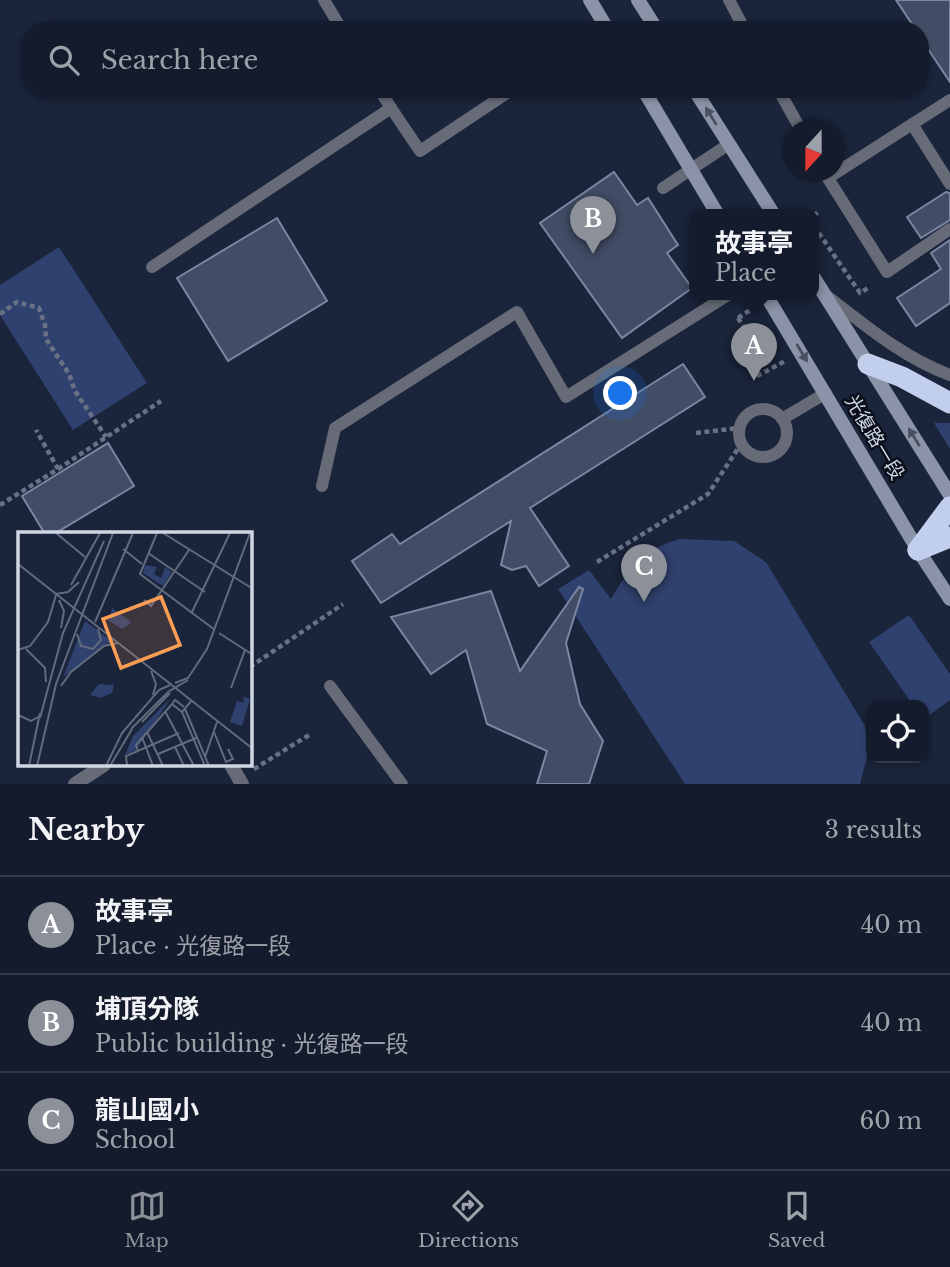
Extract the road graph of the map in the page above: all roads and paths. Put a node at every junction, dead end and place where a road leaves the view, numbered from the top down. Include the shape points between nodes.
1 (324, 0) edge
2 (590, 0) edge
3 (638, 0) edge
4 (729, 0) edge
5 (337, 21) edge
6 (602, 21) edge
7 (651, 21) edge
8 (740, 21) edge
9 (385, 98) edge
10 (500, 98) edge
11 (648, 98) edge
12 (700, 98) edge
13 (783, 98) edge
14 (950, 100) edge
15 (391, 108) junction
16 (795, 119) edge
17 (912, 124) junction
18 (729, 144) junction
19 (845, 164) edge
20 (691, 169) junction
21 (830, 182) edge
22 (950, 184) edge
23 (663, 188) dead end
24 (714, 209) edge
25 (770, 209) edge
26 (950, 229) edge
27 (819, 233) edge
28 (152, 267) dead end
29 (819, 286) edge
30 (868, 288) dead end
31 (824, 294) junction
32 (720, 300) edge
33 (765, 300) edge
34 (769, 300) edge
35 (0, 314) edge
36 (772, 329) dead end
37 (789, 359) dead end
38 (868, 364) junction
39 (950, 374) edge
40 (757, 376) dead end
41 (826, 393) junction
42 (161, 401) dead end
43 (950, 404) edge
44 (782, 419) junction
45 (740, 428) junction
46 (36, 430) dead end
47 (696, 433) dead end
48 (106, 437) junction
49 (741, 444) junction
50 (58, 469) junction
51 (322, 486) dead end
52 (950, 495) edge
53 (0, 505) edge
54 (950, 507) edge
55 (950, 537) edge
56 (918, 550) junction
57 (597, 562) dead end
58 (950, 599) edge
59 (343, 604) dead end
60 (252, 666) edge
61 (330, 686) dead end
62 (309, 735) dead end
63 (102, 766) edge
64 (231, 766) edge
65 (240, 781) edge
66 (75, 784) edge
67 (402, 784) edge

1 - 5 lane
2 - 6 main road
3 - 7 main road
4 - 8 lane
9 - 15 lane
10 - 15 lane via 420,151
11 - 20 main road
18 -> 12 main road
13 - 16 lane
14 - 17 lane
15 - 28 lane
17 - 19 lane
17 - 22 lane
18 - 20 lane
18 - 25 main road
20 - 23 lane
20 - 24 main road
21 - 26 lane via 887,272
27 - 30 path via 860,293
29 - 31 main road, 光復路一段
31 - 38 main road, 光復路一段
31 - 39 lane via 884,340
32 - 51 lane via 566,397 517,312 335,428
33 - 36 path, bridge via 738,318 752,340
34 -> 41 main road, 光復路一段
35 - 48 path via 17,302 38,308 46,339
37 - 40 path
38 - 43 highway
52 -> 38 main road, 光復路一段
41 - 44 lane
41 - 56 main road, 光復路一段
42 - 48 path
44 - 45 lane via 769,410 754,411
44 - 49 lane via 787,434 775,454 760,457
45 - 47 path
45 - 49 lane
46 - 50 path
48 - 50 path
49 - 57 path via 708,494
50 - 53 path
54 - 56 highway
55 - 56 highway
56 - 58 main road, 光復路一段
59 - 60 path
61 - 67 lane
62 - 65 path
63 - 66 street
64 - 65 street

